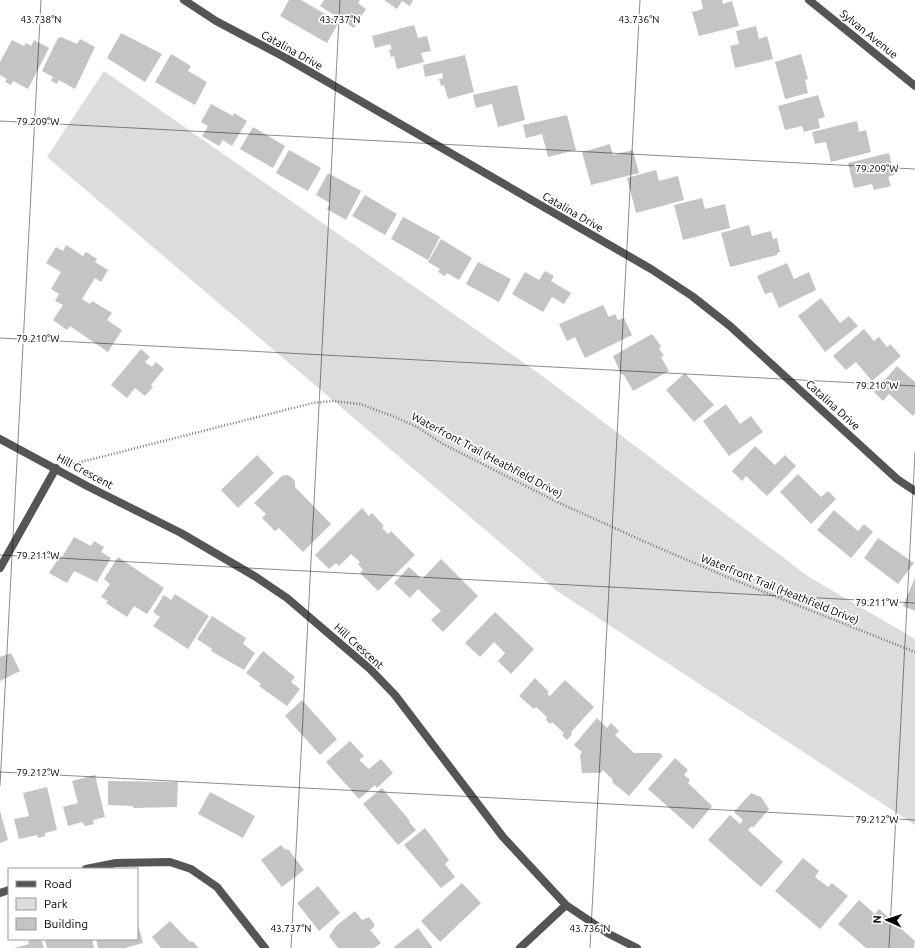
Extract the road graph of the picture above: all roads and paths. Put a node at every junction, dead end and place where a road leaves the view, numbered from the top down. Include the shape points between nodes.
1 (184, 0) edge
2 (809, 0) edge
3 (915, 86) edge
4 (0, 439) edge
5 (56, 468) junction
6 (915, 491) edge
7 (0, 568) edge
8 (915, 652) edge
9 (91, 868) edge
10 (566, 905) junction
11 (265, 948) edge
12 (520, 948) edge
13 (637, 948) edge

1 - 6 street, Catalina Drive via 216,21 286,58 650,269 692,296 730,326 897,478
2 - 3 street, Sylvan Avenue
4 - 5 street, Hill Crescent
5 - 7 street
5 - 8 path, Waterfront Trail (Heathfield Drive) via 313,403 332,401 360,404 417,427 443,444 643,541
5 - 10 street, Hill Crescent via 181,533 256,577 287,598 340,642 395,695 503,837
9 - 11 street via 116,863 170,862 191,869 217,887
10 - 12 street
10 - 13 street, Hill Crescent via 609,934

